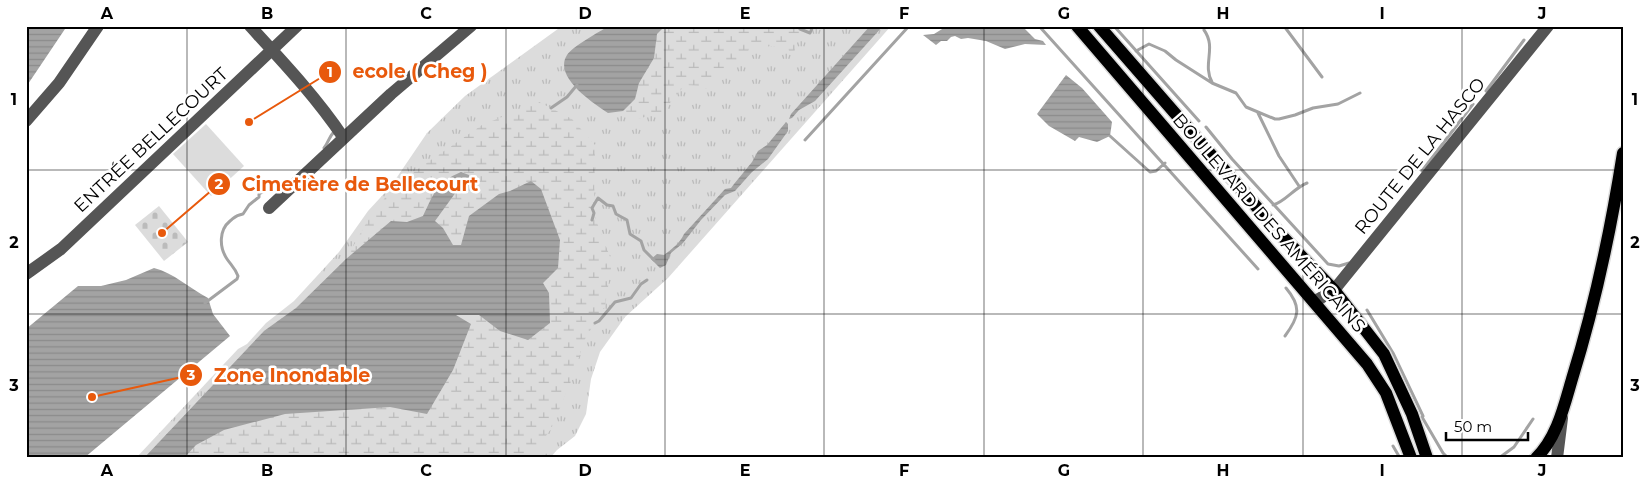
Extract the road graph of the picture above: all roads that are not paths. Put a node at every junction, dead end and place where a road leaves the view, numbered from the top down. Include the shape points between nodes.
1 (98, 26) edge
2 (250, 26) edge
3 (297, 26) edge
4 (470, 26) edge
5 (1077, 26) edge
6 (1099, 26) edge
7 (1548, 26) edge
8 (272, 49) junction
9 (26, 121) edge
10 (343, 137) junction
11 (1623, 153) edge
12 (269, 208) dead end
13 (26, 274) edge
14 (1334, 290) junction
15 (1314, 302) junction
16 (1563, 409) junction
17 (1421, 441) junction
18 (1411, 458) edge
19 (1427, 458) edge
20 (1434, 458) edge
21 (1536, 458) edge
22 (1557, 458) edge

1 - 9 street via 59,83
2 - 8 street
3 - 8 street, ENTRÉE BELLECOURT
4 - 10 street
5 - 15 main road, BOULEVARD DES AMÉRICAINS
6 - 14 main road, BOULEVARD DES AMÉRICAINS via 1282,236
7 - 14 street, ROUTE DE LA HASCO
8 - 10 street
8 - 13 street, ENTRÉE BELLECOURT via 60,249
10 - 12 street
11 - 16 main road via 1612,225 1582,348
14 - 15 street, ROUTE DE LA HASCO
14 - 17 main road, BOULEVARD DES AMÉRICAINS via 1384,354
15 - 18 main road, BOULEVARD DES AMÉRICAINS via 1367,364 1386,393
16 - 21 main road via 1554,434
16 - 22 street
17 - 19 main road, BOULEVARD DES AMÉRICAINS
17 - 20 main road

